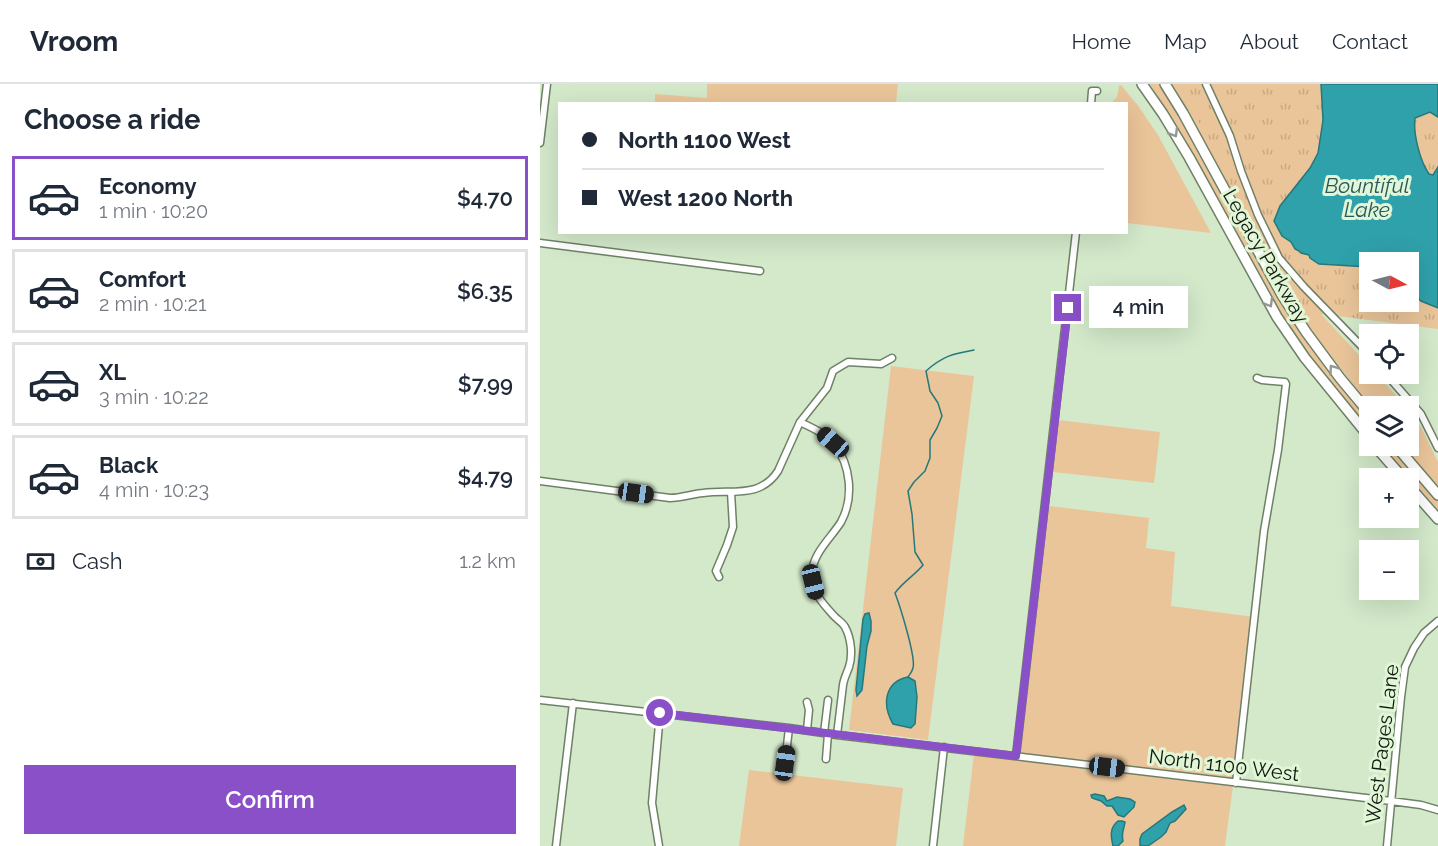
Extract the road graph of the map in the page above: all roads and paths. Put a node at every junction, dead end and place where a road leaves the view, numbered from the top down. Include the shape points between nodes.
1 (547, 84) edge
2 (1142, 84) edge
3 (1165, 84) edge
4 (1206, 84) edge
5 (1097, 91) dead end
6 (1090, 102) edge
7 (541, 123) edge
8 (540, 143) edge
9 (1076, 234) edge
10 (540, 243) edge
11 (760, 271) dead end
12 (1359, 344) edge
13 (892, 358) dead end
14 (1257, 378) dead end
15 (1395, 384) edge
16 (1359, 401) edge
17 (800, 422) junction
18 (1359, 424) edge
19 (1438, 448) edge
20 (1384, 456) edge
21 (1405, 456) edge
22 (1395, 468) edge
23 (540, 481) edge
24 (731, 492) junction
25 (1438, 495) edge
26 (1419, 497) edge
27 (1438, 519) edge
28 (719, 577) dead end
29 (1438, 621) edge
30 (540, 700) edge
31 (828, 700) dead end
32 (807, 702) dead end
33 (573, 703) junction
34 (660, 713) junction
35 (789, 728) junction
36 (807, 730) junction
37 (826, 733) junction
38 (837, 735) junction
39 (944, 747) junction
40 (1016, 756) junction
41 (826, 759) dead end
42 (785, 763) dead end
43 (1236, 783) junction
44 (1391, 801) junction
45 (1438, 810) edge
46 (556, 846) edge
47 (659, 846) edge
48 (933, 846) edge
49 (1387, 846) edge

1 - 7 street
2 -> 18 highway, Legacy Parkway via 1189,158 1277,317
16 -> 3 highway, Legacy Parkway via 1282,295
4 - 12 street via 1279,258
5 - 6 street via 1092,91
7 - 8 street
9 - 40 street
10 - 11 street
13 - 17 street via 881,364 848,362 833,371 827,387
14 - 43 street via 1286,384 1264,531
15 - 19 street via 1421,414
17 - 24 street via 774,478 753,491
17 - 38 street via 834,443 849,477 847,508 812,570 816,595 844,626 851,649
20 - 22 highway
21 - 25 highway
23 - 24 street via 670,498
24 - 28 street via 733,527 716,571
26 - 27 highway
29 - 44 street, West Pages Lane via 1424,633 1405,667
30 - 33 street, North 1100 West
31 - 37 street
32 - 36 street
33 - 34 street, North 1100 West
33 - 46 street
34 - 35 street, North 1100 West
34 - 47 street via 652,803
35 - 36 street, North 1100 West
35 - 42 street
36 - 37 street, North 1100 West
37 - 38 street, North 1100 West
37 - 41 street
38 - 39 street, North 1100 West
39 - 40 street, North 1100 West
39 - 48 street
40 - 43 street, North 1100 West
43 - 44 street, North 1100 West
44 - 45 street, North 1100 West
44 - 49 street, West Pages Lane

